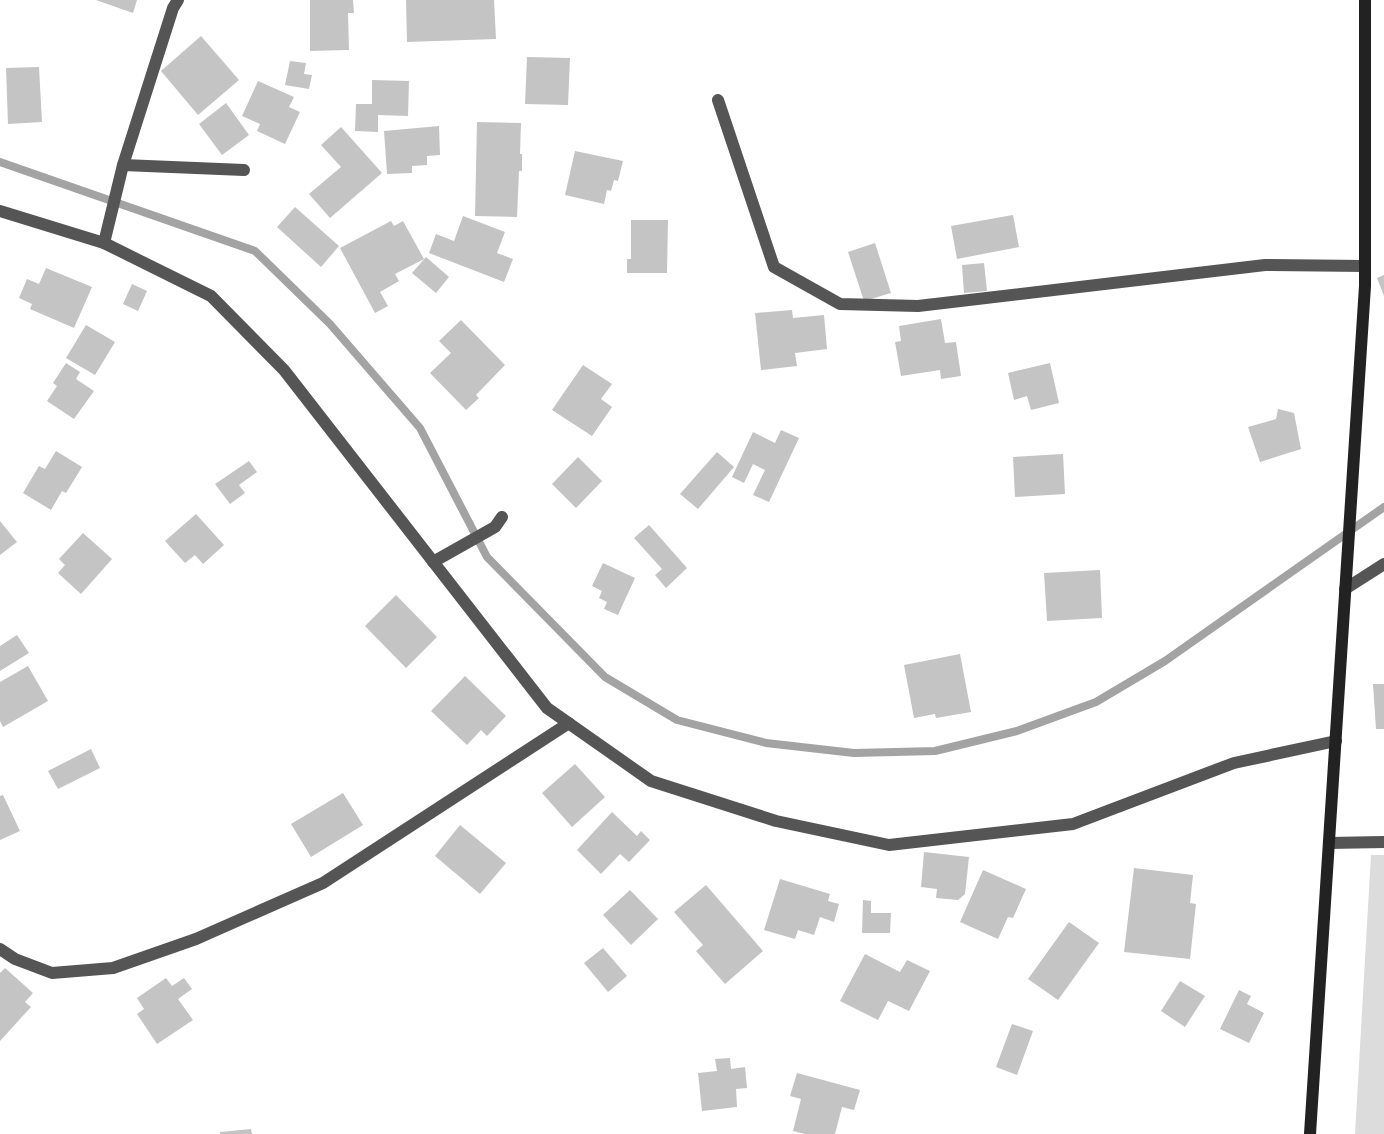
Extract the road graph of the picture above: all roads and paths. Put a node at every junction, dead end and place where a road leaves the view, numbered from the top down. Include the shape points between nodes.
1 (178, 0) edge
2 (1365, 0) edge
3 (718, 100) dead end
4 (123, 165) junction
5 (244, 170) dead end
6 (0, 212) edge
7 (104, 243) junction
8 (1365, 266) junction
9 (498, 522) dead end
10 (433, 562) junction
11 (1384, 564) edge
12 (1346, 589) junction
13 (569, 723) junction
14 (1336, 741) junction
15 (1384, 842) edge
16 (1329, 843) junction
17 (0, 949) edge
18 (1310, 1134) edge

1 - 4 street
2 - 8 main road
3 - 8 street via 774,267 840,304 918,306 1264,265
4 - 5 street
4 - 7 street
6 - 7 street
7 - 10 street via 211,296 285,370
8 - 12 main road
9 - 10 street
10 - 13 street via 547,708
11 - 12 street
12 - 14 main road
13 - 14 street via 651,781 776,821 889,845 1072,824 1234,763
13 - 17 street via 323,883 196,939 113,968 52,973
14 - 16 main road
15 - 16 street
16 - 18 main road

